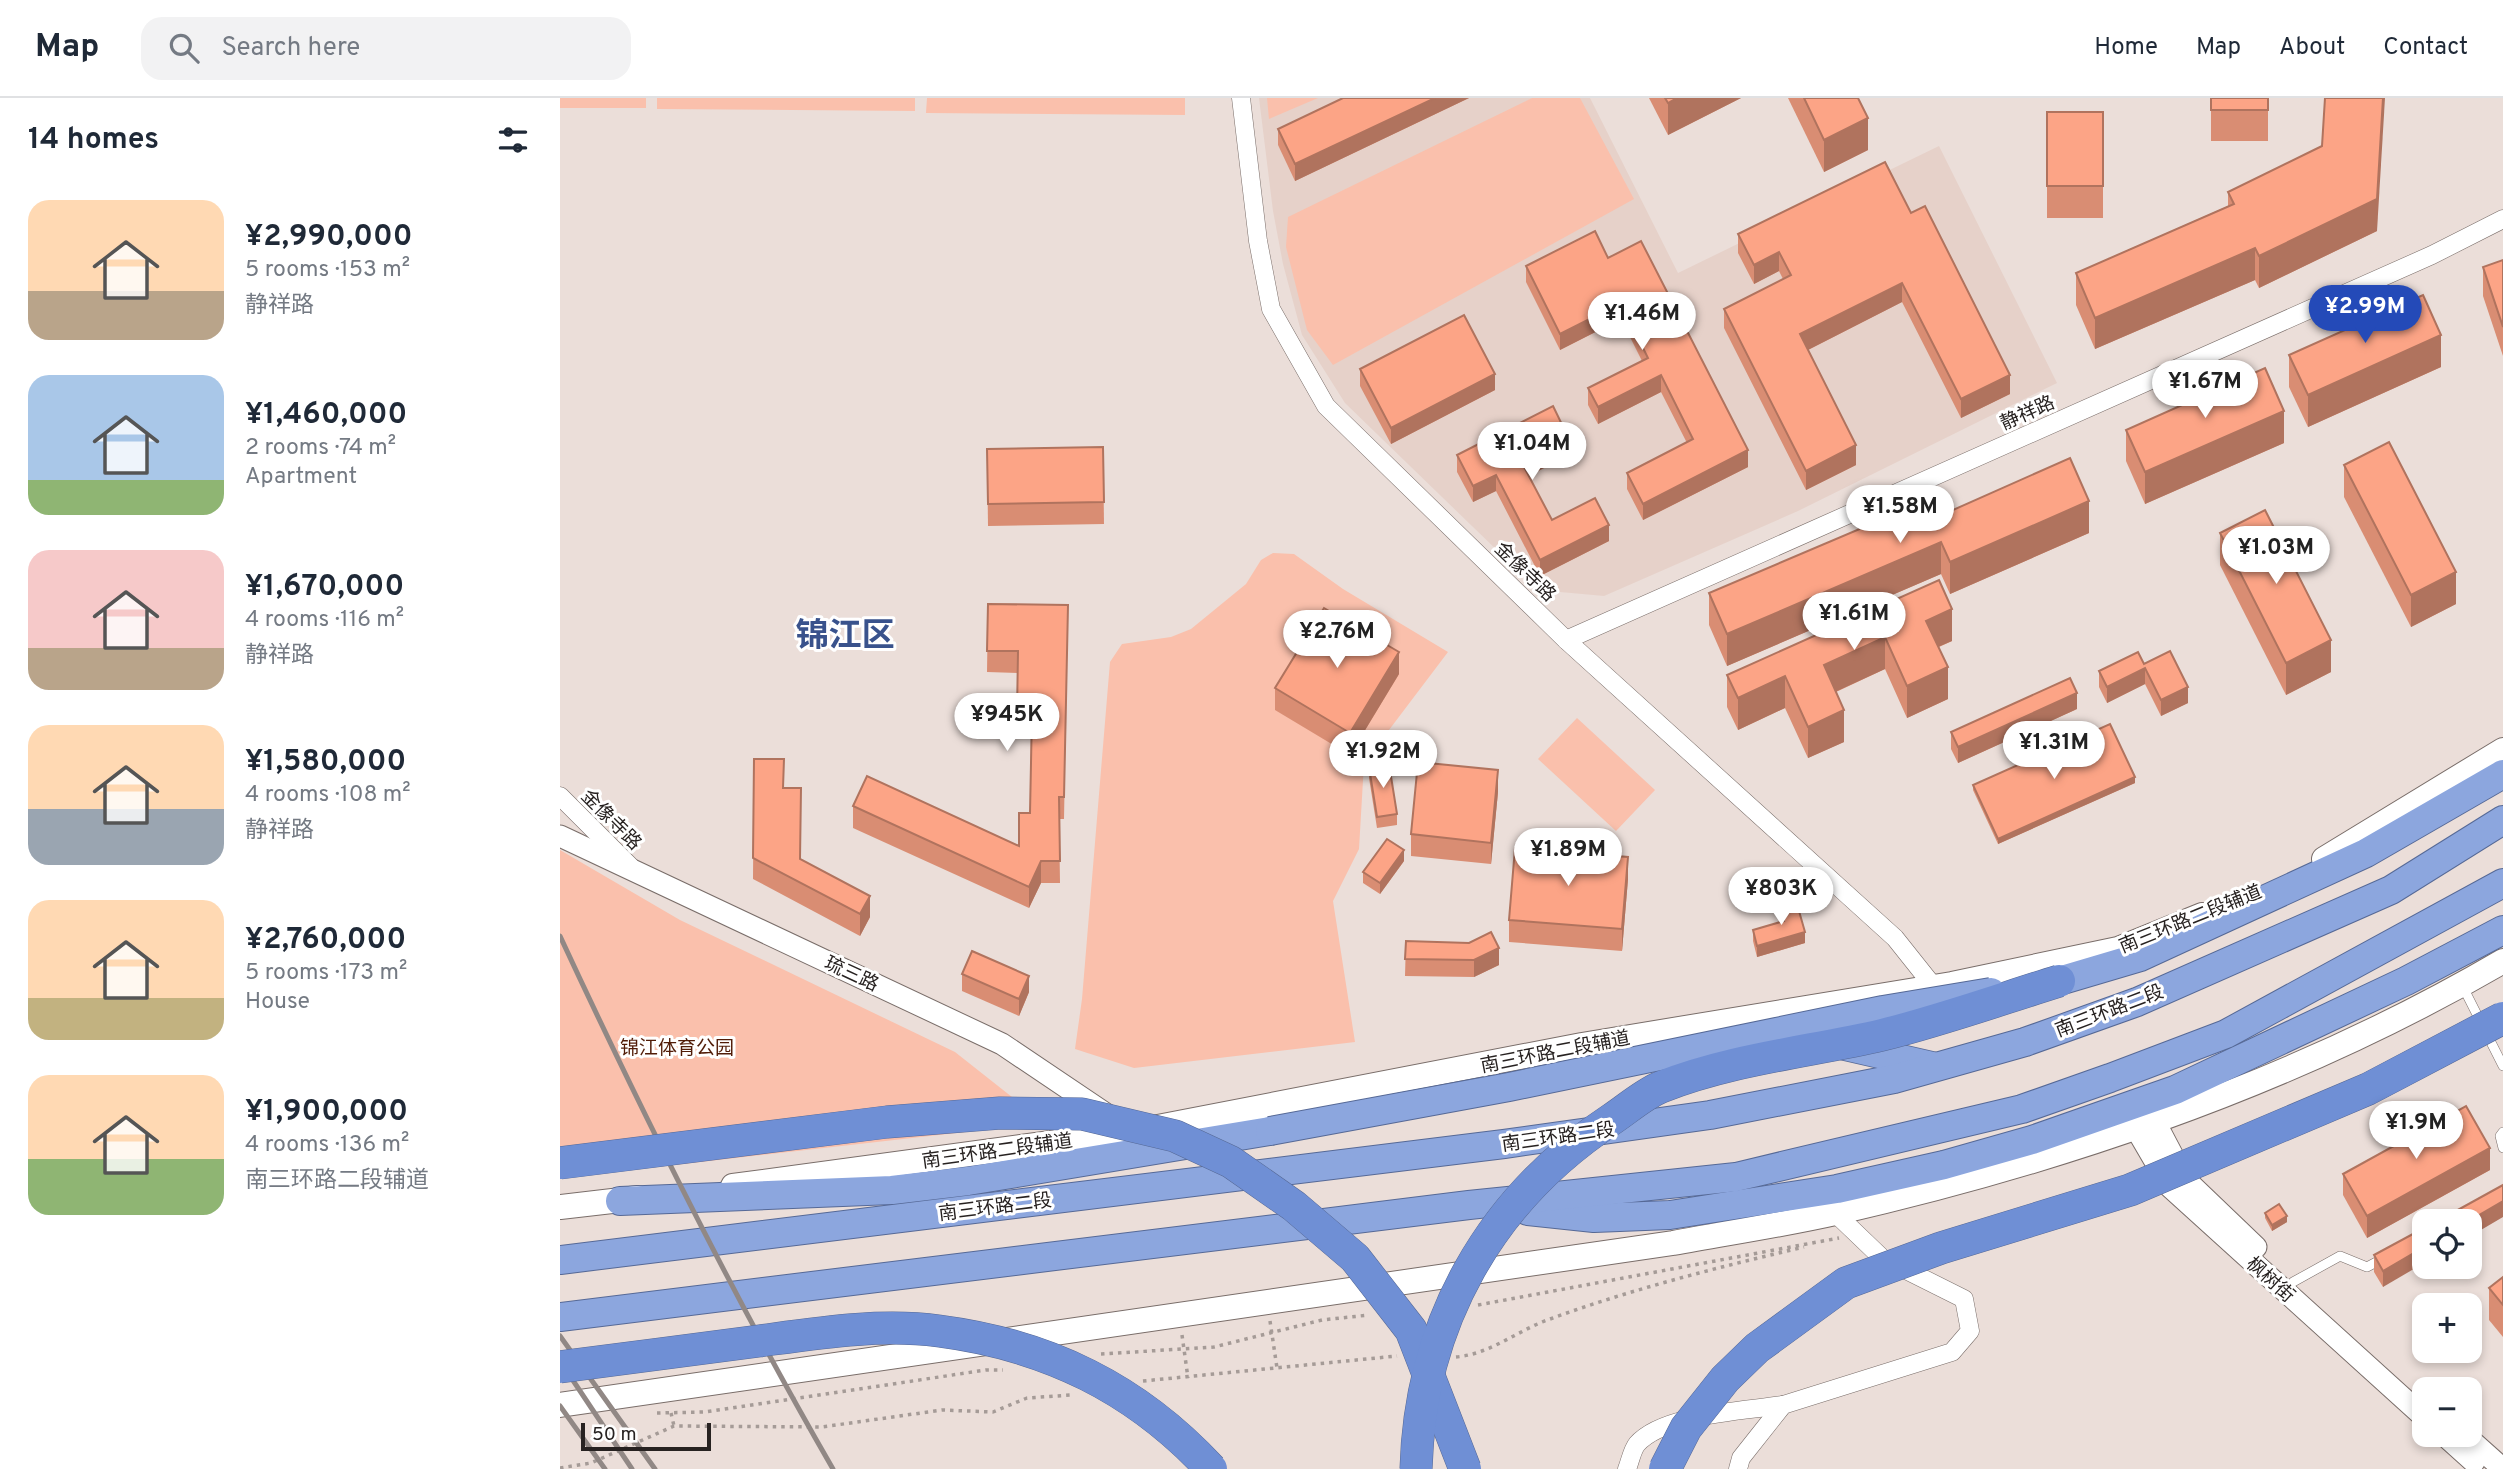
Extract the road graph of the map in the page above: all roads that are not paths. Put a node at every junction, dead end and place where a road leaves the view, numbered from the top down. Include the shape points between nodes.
1 (1241, 98) edge
2 (2503, 219) edge
3 (1566, 640) junction
4 (2503, 750) edge
5 (2503, 774) edge
6 (560, 796) edge
7 (2503, 820) edge
8 (560, 835) edge
9 (635, 871) junction
10 (2503, 883) edge
11 (2503, 930) edge
12 (2118, 949) junction
13 (2503, 961) edge
14 (2059, 981) junction
15 (2462, 985) junction
16 (1934, 987) junction
17 (2503, 1018) edge
18 (1793, 1034) junction
19 (1510, 1059) junction
20 (2503, 1066) edge
21 (1939, 1068) junction
22 (2144, 1124) junction
23 (1132, 1132) junction
24 (2503, 1132) edge
25 (2503, 1148) edge
26 (560, 1163) edge
27 (620, 1201) junction
28 (1836, 1201) junction
29 (1469, 1205) junction
30 (560, 1207) edge
31 (2389, 1255) edge
32 (560, 1260) edge
33 (2293, 1282) junction
34 (560, 1317) edge
35 (560, 1367) edge
36 (2412, 1387) edge
37 (560, 1405) edge
38 (1783, 1405) junction
39 (2412, 1406) edge
40 (2457, 1447) edge
41 (2478, 1447) edge
42 (1211, 1469) edge
43 (1416, 1469) edge
44 (1465, 1469) edge
45 (1627, 1469) edge
46 (1665, 1469) edge
47 (1738, 1469) edge
48 (2482, 1469) edge
49 (2503, 1469) edge

1 - 3 street, 金像寺路 via 1271,309 1300,364 1326,406
2 - 3 street, 静祥路 via 2432,255
3 - 16 street, 金像寺路 via 1895,938
4 - 12 main road, 南三环路二段辅道 via 2345,849
5 - 14 highway via 2366,853 2140,957
6 - 9 street, 金像寺路
7 - 21 highway, 南三环路二段 via 2390,890 2150,997
8 - 9 street, 琉三路
9 - 23 street, 琉三路 via 1002,1044
10 - 29 highway via 2227,1034 2022,1109 1736,1177
11 - 28 highway via 2175,1090
12 - 16 main road, 南三环路二段辅道
12 - 18 street via 1927,1011
13 - 15 main road
14 - 27 highway, bridge via 1883,1010 1270,1131 968,1181 892,1190
14 - 43 highway, bridge via 1882,1035 1761,1057 1658,1088 1571,1146 1500,1221 1454,1296 1429,1364 1417,1426
15 - 20 lane
15 - 22 main road via 2323,1054
16 - 19 main road, 南三环路二段辅道
17 - 46 highway, bridge via 2368,1089 2130,1190 1941,1248 1846,1283 1767,1340 1725,1379 1686,1428
18 - 19 street via 1649,1052
18 - 21 highway
19 - 23 main road, 南三环路二段辅道
21 - 32 highway, 南三环路二段 via 1710,1115
22 - 28 main road via 2052,1155
22 - 33 street, 枫树街 via 2185,1179
22 - 39 street, 枫树街 via 2170,1187
23 - 27 main road, 南三环路二段辅道
24 - 25 lane
26 - 44 highway, bridge via 887,1122 1000,1113 1082,1114 1175,1136 1231,1162 1294,1206 1355,1258 1411,1330
27 - 30 main road, 南三环路二段辅道
28 - 29 highway via 1594,1217
28 - 37 main road via 1674,1243
28 - 38 street via 1858,1235 1882,1258 1964,1299 1970,1331 1952,1352
29 - 34 highway
31 - 33 lane via 2367,1267 2340,1255
33 - 36 street, 枫树街
35 - 42 highway, bridge via 818,1333 938,1330 1045,1355 1094,1376 1134,1399
38 - 45 street via 1696,1418 1659,1429 1637,1444
38 - 47 street via 1741,1458
40 - 48 street
41 - 49 street

